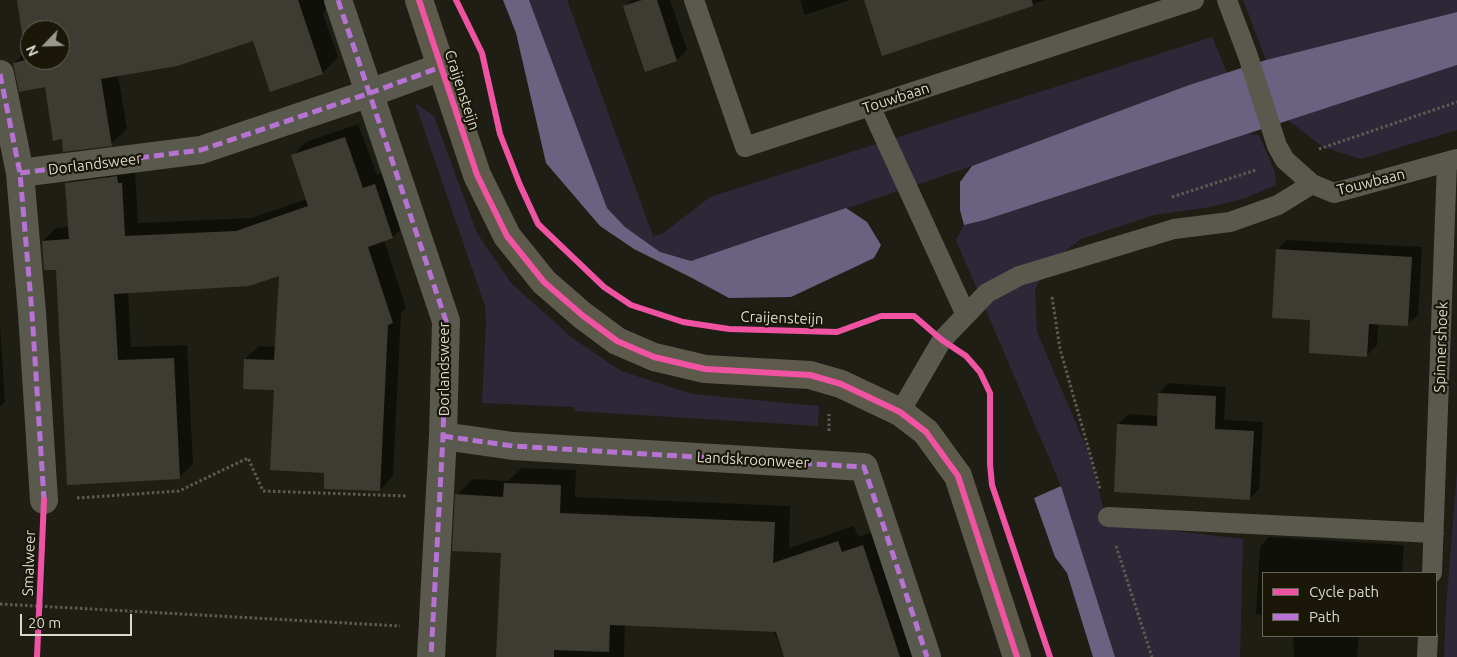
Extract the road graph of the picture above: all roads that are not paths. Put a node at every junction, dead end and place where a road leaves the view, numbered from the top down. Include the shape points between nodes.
1 (338, 0) edge
2 (419, 0) edge
3 (694, 0) edge
4 (1194, 0) edge
5 (1227, 0) edge
6 (441, 67) junction
7 (0, 74) edge
8 (370, 93) junction
9 (870, 106) junction
10 (1452, 160) edge
11 (20, 173) junction
12 (1312, 184) junction
13 (966, 315) junction
14 (900, 412) junction
15 (443, 436) junction
16 (44, 500) road end
17 (1108, 517) road end
18 (1434, 532) junction
19 (1432, 572) edge
20 (1428, 637) edge
21 (431, 657) edge
22 (927, 657) edge
23 (1017, 657) edge
24 (1427, 657) edge

1 - 8 street, Dorlandsweer
2 - 6 street, Craijensteijn
3 - 9 lane, Touwbaan via 745,147
4 - 9 lane, Touwbaan
5 - 12 lane, Touwbaan via 1281,153
6 - 8 street, Dorlandsweer
6 - 14 street, Craijensteijn via 477,175 507,236 544,282 596,326 617,341 654,356 705,369 810,375 841,384
7 - 11 street
8 - 11 street, Dorlandsweer via 202,150
8 - 15 street, Dorlandsweer via 446,321
9 - 13 lane
10 - 12 lane, Touwbaan via 1334,193
10 - 18 lane, Spinnershoek
11 - 16 street
12 - 13 lane via 1278,205 1230,222 1174,229 1019,276 987,293
13 - 14 lane via 942,340
14 - 23 street, Craijensteijn via 926,432 958,476
15 - 21 street, Dorlandsweer
15 - 22 street, Landskroonweer via 513,446 864,467
17 - 18 lane
18 - 19 lane, Spinnershoek
20 - 24 lane

